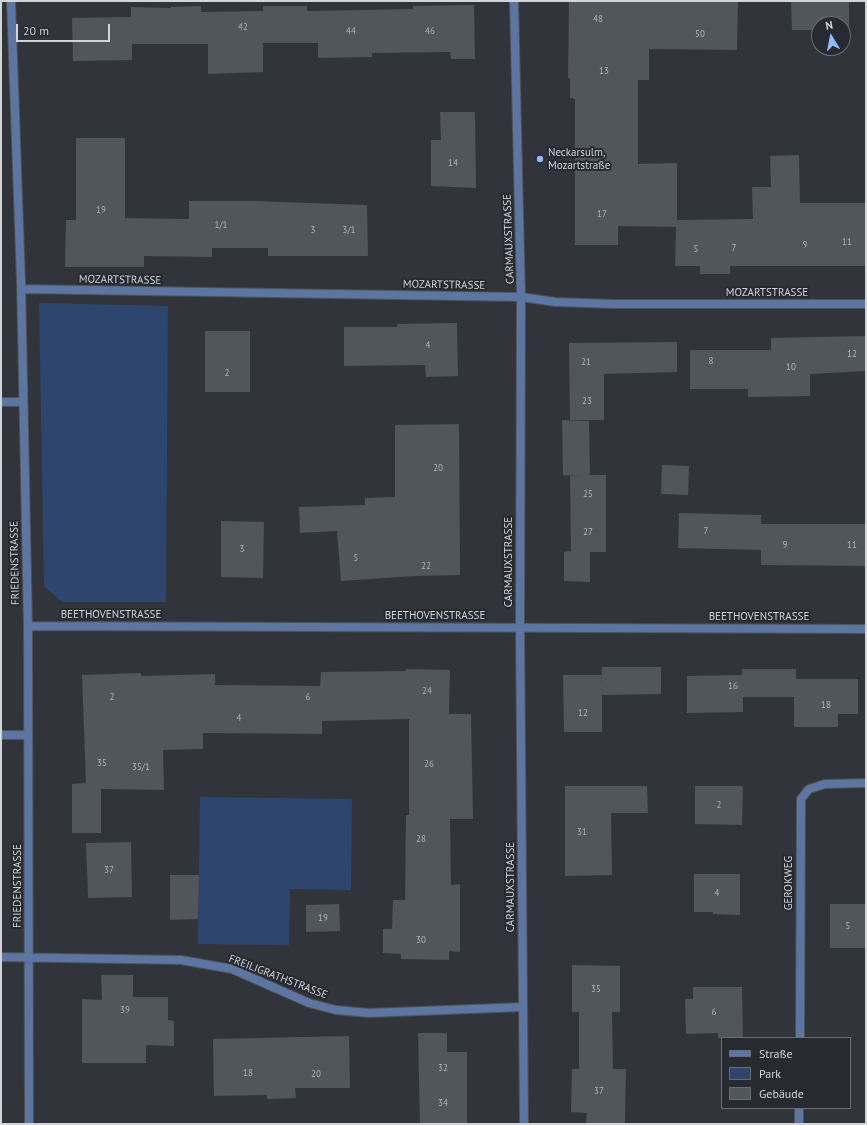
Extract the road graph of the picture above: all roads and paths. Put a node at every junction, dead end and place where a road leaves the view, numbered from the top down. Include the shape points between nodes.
1 (11, 1) edge
2 (514, 1) edge
3 (21, 289) junction
4 (521, 297) junction
5 (866, 304) edge
6 (1, 402) edge
7 (23, 402) junction
8 (28, 626) junction
9 (520, 627) junction
10 (866, 629) edge
11 (1, 735) edge
12 (28, 735) junction
13 (866, 783) edge
14 (1, 956) edge
15 (29, 956) junction
16 (523, 1007) junction
17 (800, 1037) edge
18 (799, 1109) edge
19 (29, 1124) edge
20 (524, 1124) edge
21 (799, 1124) edge

1 - 3 street, FRIEDENSTRASSE
2 - 4 street, CARMAUXSTRASSE
3 - 4 street, MOZARTSTRASSE
3 - 7 street, FRIEDENSTRASSE
4 - 5 street, MOZARTSTRASSE via 556,302 614,304
4 - 9 street, CARMAUXSTRASSE
6 - 7 street
7 - 8 street, FRIEDENSTRASSE
8 - 9 street, BEETHOVENSTRASSE
8 - 12 street, FRIEDENSTRASSE
9 - 10 street, BEETHOVENSTRASSE
9 - 16 street, CARMAUXSTRASSE
11 - 12 street
12 - 15 street, FRIEDENSTRASSE
13 - 17 street, GEROKWEG via 825,784 808,789 801,799
14 - 15 street, FREILIGRATHSTRASSE
15 - 16 street, FREILIGRATHSTRASSE via 181,960 232,969 309,1003 336,1010 369,1013
15 - 19 street, FRIEDENSTRASSE
16 - 20 street, CARMAUXSTRASSE
18 - 21 street

